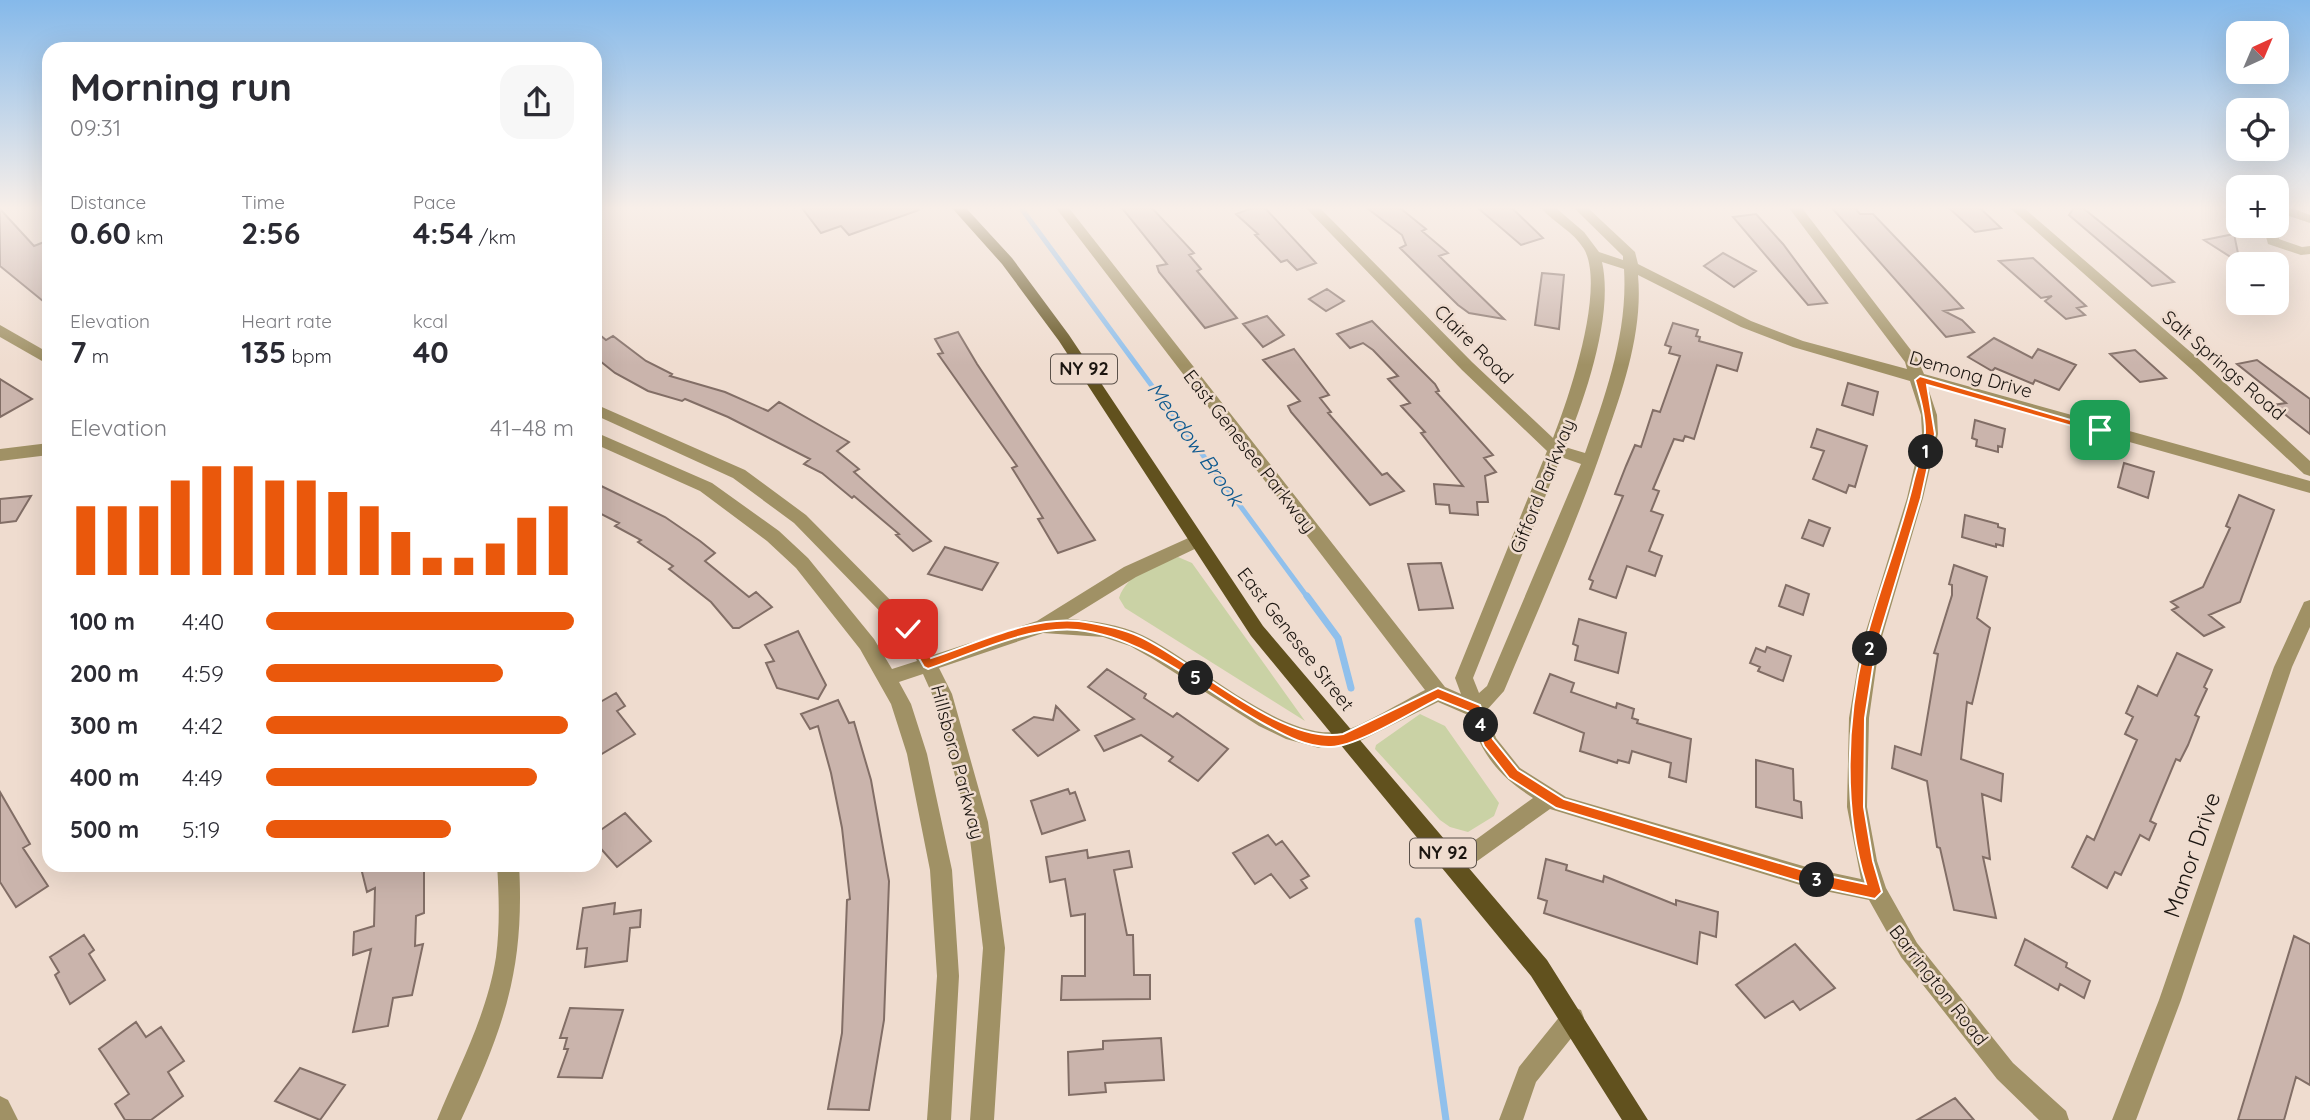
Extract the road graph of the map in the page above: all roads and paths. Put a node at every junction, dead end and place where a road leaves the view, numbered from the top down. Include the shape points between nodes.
1 (1006, 260) edge
2 (1103, 260) edge
3 (1363, 260) edge
4 (1595, 260) edge
5 (1611, 260) edge
6 (1630, 260) edge
7 (1835, 260) edge
8 (2075, 260) edge
9 (1633, 267) junction
10 (0, 330) edge
11 (42, 356) edge
12 (1920, 380) junction
13 (602, 412) edge
14 (602, 441) edge
15 (42, 450) edge
16 (1556, 450) junction
17 (0, 455) edge
18 (1590, 461) junction
19 (2310, 470) edge
20 (2310, 487) edge
21 (1195, 541) junction
22 (2310, 607) edge
23 (1043, 626) junction
24 (928, 664) junction
25 (888, 678) junction
26 (1438, 693) junction
27 (1475, 709) junction
28 (1345, 739) junction
29 (1550, 797) junction
30 (1455, 867) junction
31 (508, 872) edge
32 (1875, 892) junction
33 (1573, 1018) junction
34 (0, 1108) edge
35 (6, 1120) edge
36 (449, 1120) edge
37 (939, 1120) edge
38 (982, 1120) edge
39 (1511, 1120) edge
40 (1636, 1120) edge
41 (2057, 1120) edge
42 (2124, 1120) edge

1 - 21 main road, East Genesee Street / NY 92 via 1064,338
2 - 26 street, East Genesee Parkway
3 - 16 street, Claire Road
4 - 16 street, Gifford Parkway via 1597,282 1584,369
5 - 9 street, Demong Drive
6 - 9 street
7 - 12 street, Barrington Road via 1912,361
8 - 19 street, Salt Springs Road
9 - 12 street, Demong Drive via 1746,324
9 - 18 street, Gifford Parkway via 1626,348
10 - 11 street
12 - 20 street, Demong Drive
12 - 32 street, Barrington Road via 1930,434 1870,648 1859,718 1857,807
13 - 24 street, Hillsboro Parkway via 739,474 800,519 908,629
14 - 25 street, Hillsboro Parkway via 706,487 773,536 867,644
15 - 17 street
16 - 18 street, Claire Road
16 - 27 street, Gifford Parkway via 1464,678
18 - 27 street, Gifford Parkway via 1494,691
21 - 23 street via 1130,572
21 - 28 main road, East Genesee Street / NY 92 via 1257,631
22 - 42 street, Manor Drive via 2283,667 2170,1000
23 - 24 street
23 - 28 street via 1078,626 1138,641 1298,736 1330,742
24 - 25 street
24 - 38 street, Hillsboro Parkway via 942,694 978,822 994,948
25 - 37 street, Hillsboro Parkway via 917,754 941,870 948,976
26 - 27 street, East Genesee Parkway
26 - 28 street
27 - 29 street, Gifford Parkway via 1488,742 1513,774
28 - 30 main road, East Genesee Street / NY 92
29 - 30 street
29 - 32 street, Gifford Parkway via 1560,804 1739,858
30 - 33 main road, East Genesee Street / NY 92 via 1539,968
31 - 36 street via 504,974 478,1058
32 - 41 street, Barrington Road via 1909,950 2006,1070
33 - 39 street via 1527,1075
33 - 40 main road, East Genesee Street / NY 92
34 - 35 street

